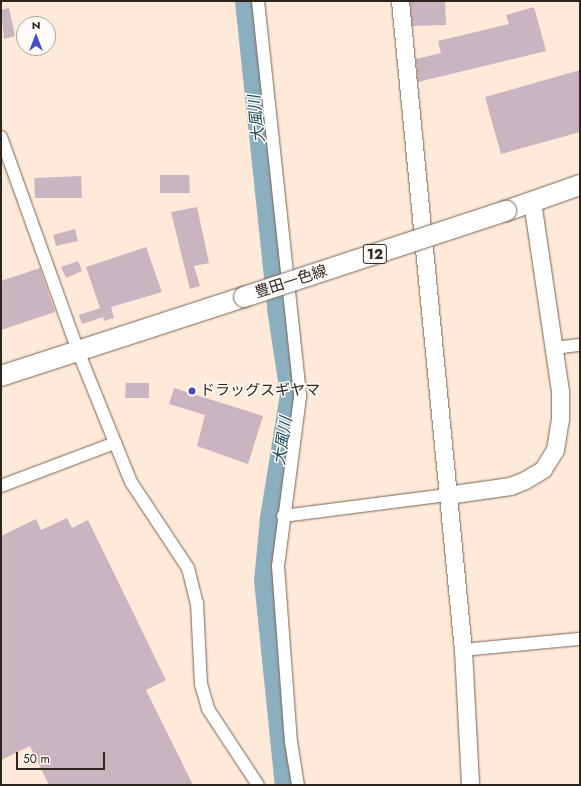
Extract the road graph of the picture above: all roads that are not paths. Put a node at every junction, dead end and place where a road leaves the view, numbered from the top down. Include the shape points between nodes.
1 (258, 1) edge
2 (400, 1) edge
3 (1, 137) edge
4 (580, 185) edge
5 (532, 202) junction
6 (580, 345) edge
7 (554, 348) junction
8 (78, 351) junction
9 (1, 376) edge
10 (115, 443) junction
11 (1, 486) edge
12 (447, 495) junction
13 (283, 516) junction
14 (580, 639) edge
15 (463, 650) junction
16 (258, 785) edge
17 (298, 785) edge
18 (470, 785) edge

1 - 13 street via 300,397
2 - 12 street
3 - 8 street
4 - 5 main road, 豊田一色線 / 12
5 - 7 street
5 - 8 main road, 豊田一色線 / 12, bridge
6 - 7 street
7 - 12 street via 560,419 550,461 536,474 510,486
8 - 9 main road, 豊田一色線 / 12
8 - 10 street
10 - 11 street
10 - 16 street via 130,482 188,568 197,603 204,697 220,731
12 - 13 street
12 - 15 street
13 - 17 street via 278,566 290,735
14 - 15 street
15 - 18 street

